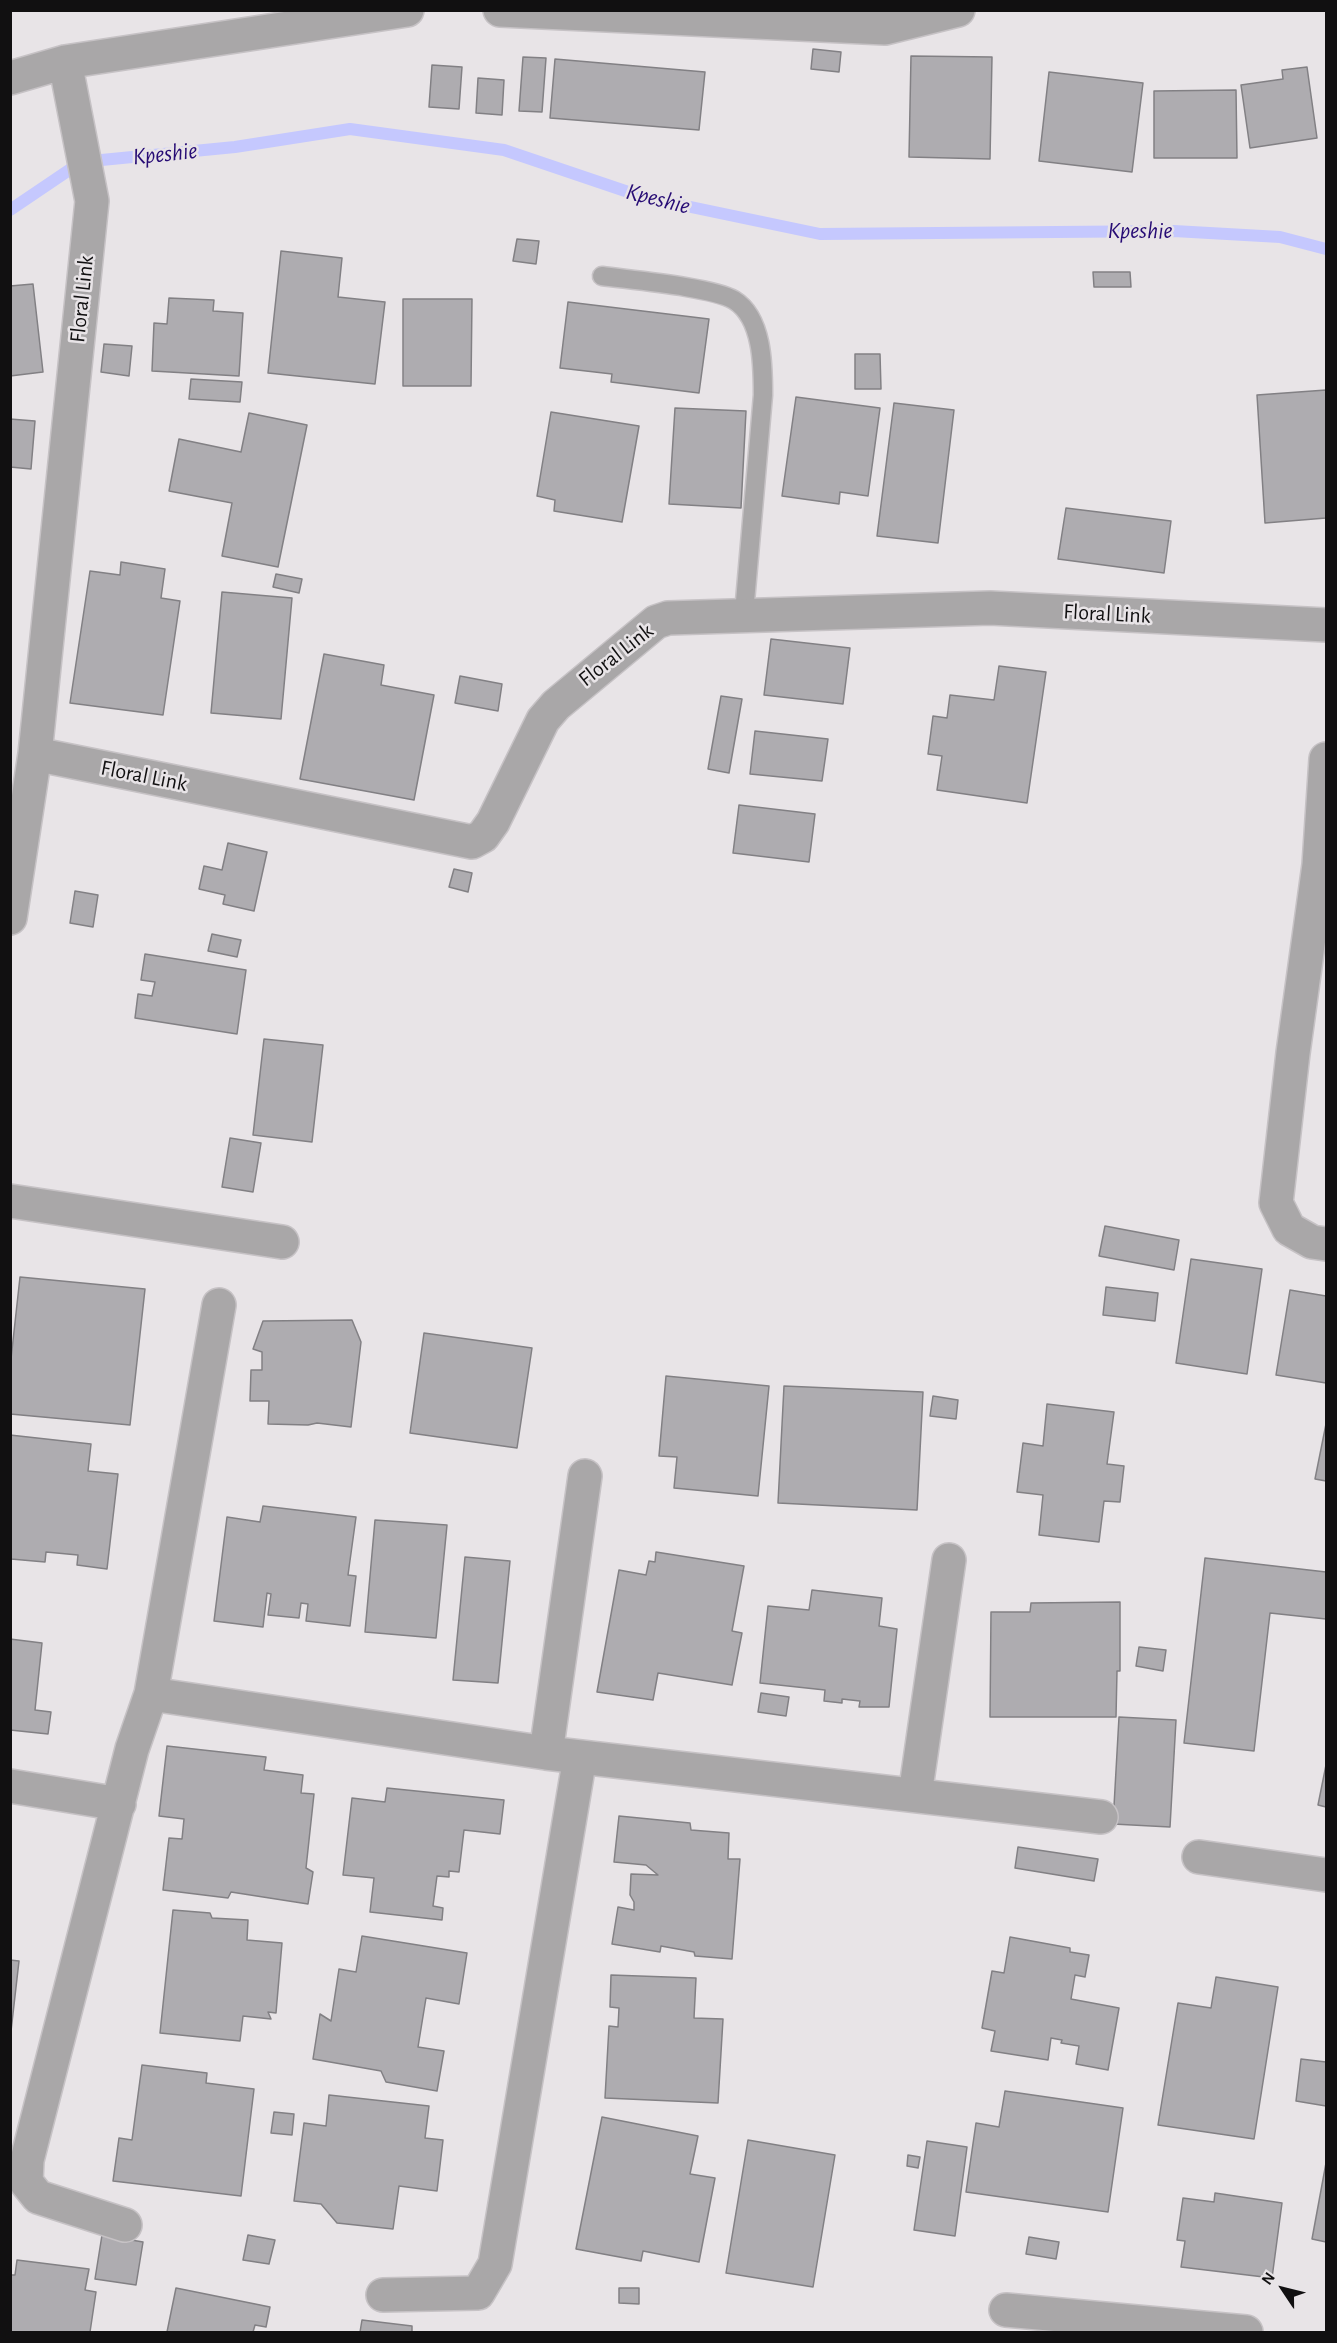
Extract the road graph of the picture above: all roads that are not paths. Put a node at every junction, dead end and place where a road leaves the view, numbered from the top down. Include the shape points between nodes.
1 (407, 10) edge
2 (500, 10) edge
3 (958, 10) edge
4 (65, 62) junction
5 (10, 78) edge
6 (602, 276) dead end
7 (744, 613) junction
8 (1326, 625) edge
9 (35, 754) junction
10 (1326, 759) edge
11 (10, 918) edge
12 (10, 1201) edge
13 (282, 1242) dead end
14 (1326, 1244) edge
15 (219, 1305) dead end
16 (585, 1476) dead end
17 (949, 1560) dead end
18 (151, 1694) junction
19 (546, 1753) junction
20 (580, 1757) junction
21 (10, 1786) edge
22 (915, 1795) junction
23 (119, 1804) junction
24 (1101, 1817) dead end
25 (1199, 1857) dead end
26 (1326, 1875) edge
27 (125, 2225) dead end
28 (383, 2295) dead end
29 (1006, 2310) dead end
30 (1246, 2332) edge

1 - 4 street
2 - 3 street via 885,28
4 - 5 street
4 - 9 street, Floral Link via 92,201
6 - 7 lane via 714,293 734,300 746,312 756,334 763,362 763,394
7 - 8 street, Floral Link via 990,608
7 - 9 street, Floral Link via 681,615 656,622 575,687 543,720 494,822 472,842
9 - 11 street, Floral Link
10 - 14 street via 1319,865 1276,1203 1289,1229 1312,1242
12 - 13 street
15 - 18 street
16 - 19 street
17 - 22 street
18 - 19 street
18 - 23 street
19 - 20 street
20 - 22 street
20 - 28 street via 495,2264 478,2293
21 - 23 street
22 - 24 street
23 - 27 street via 27,2160 26,2182 38,2197
25 - 26 street
29 - 30 street

